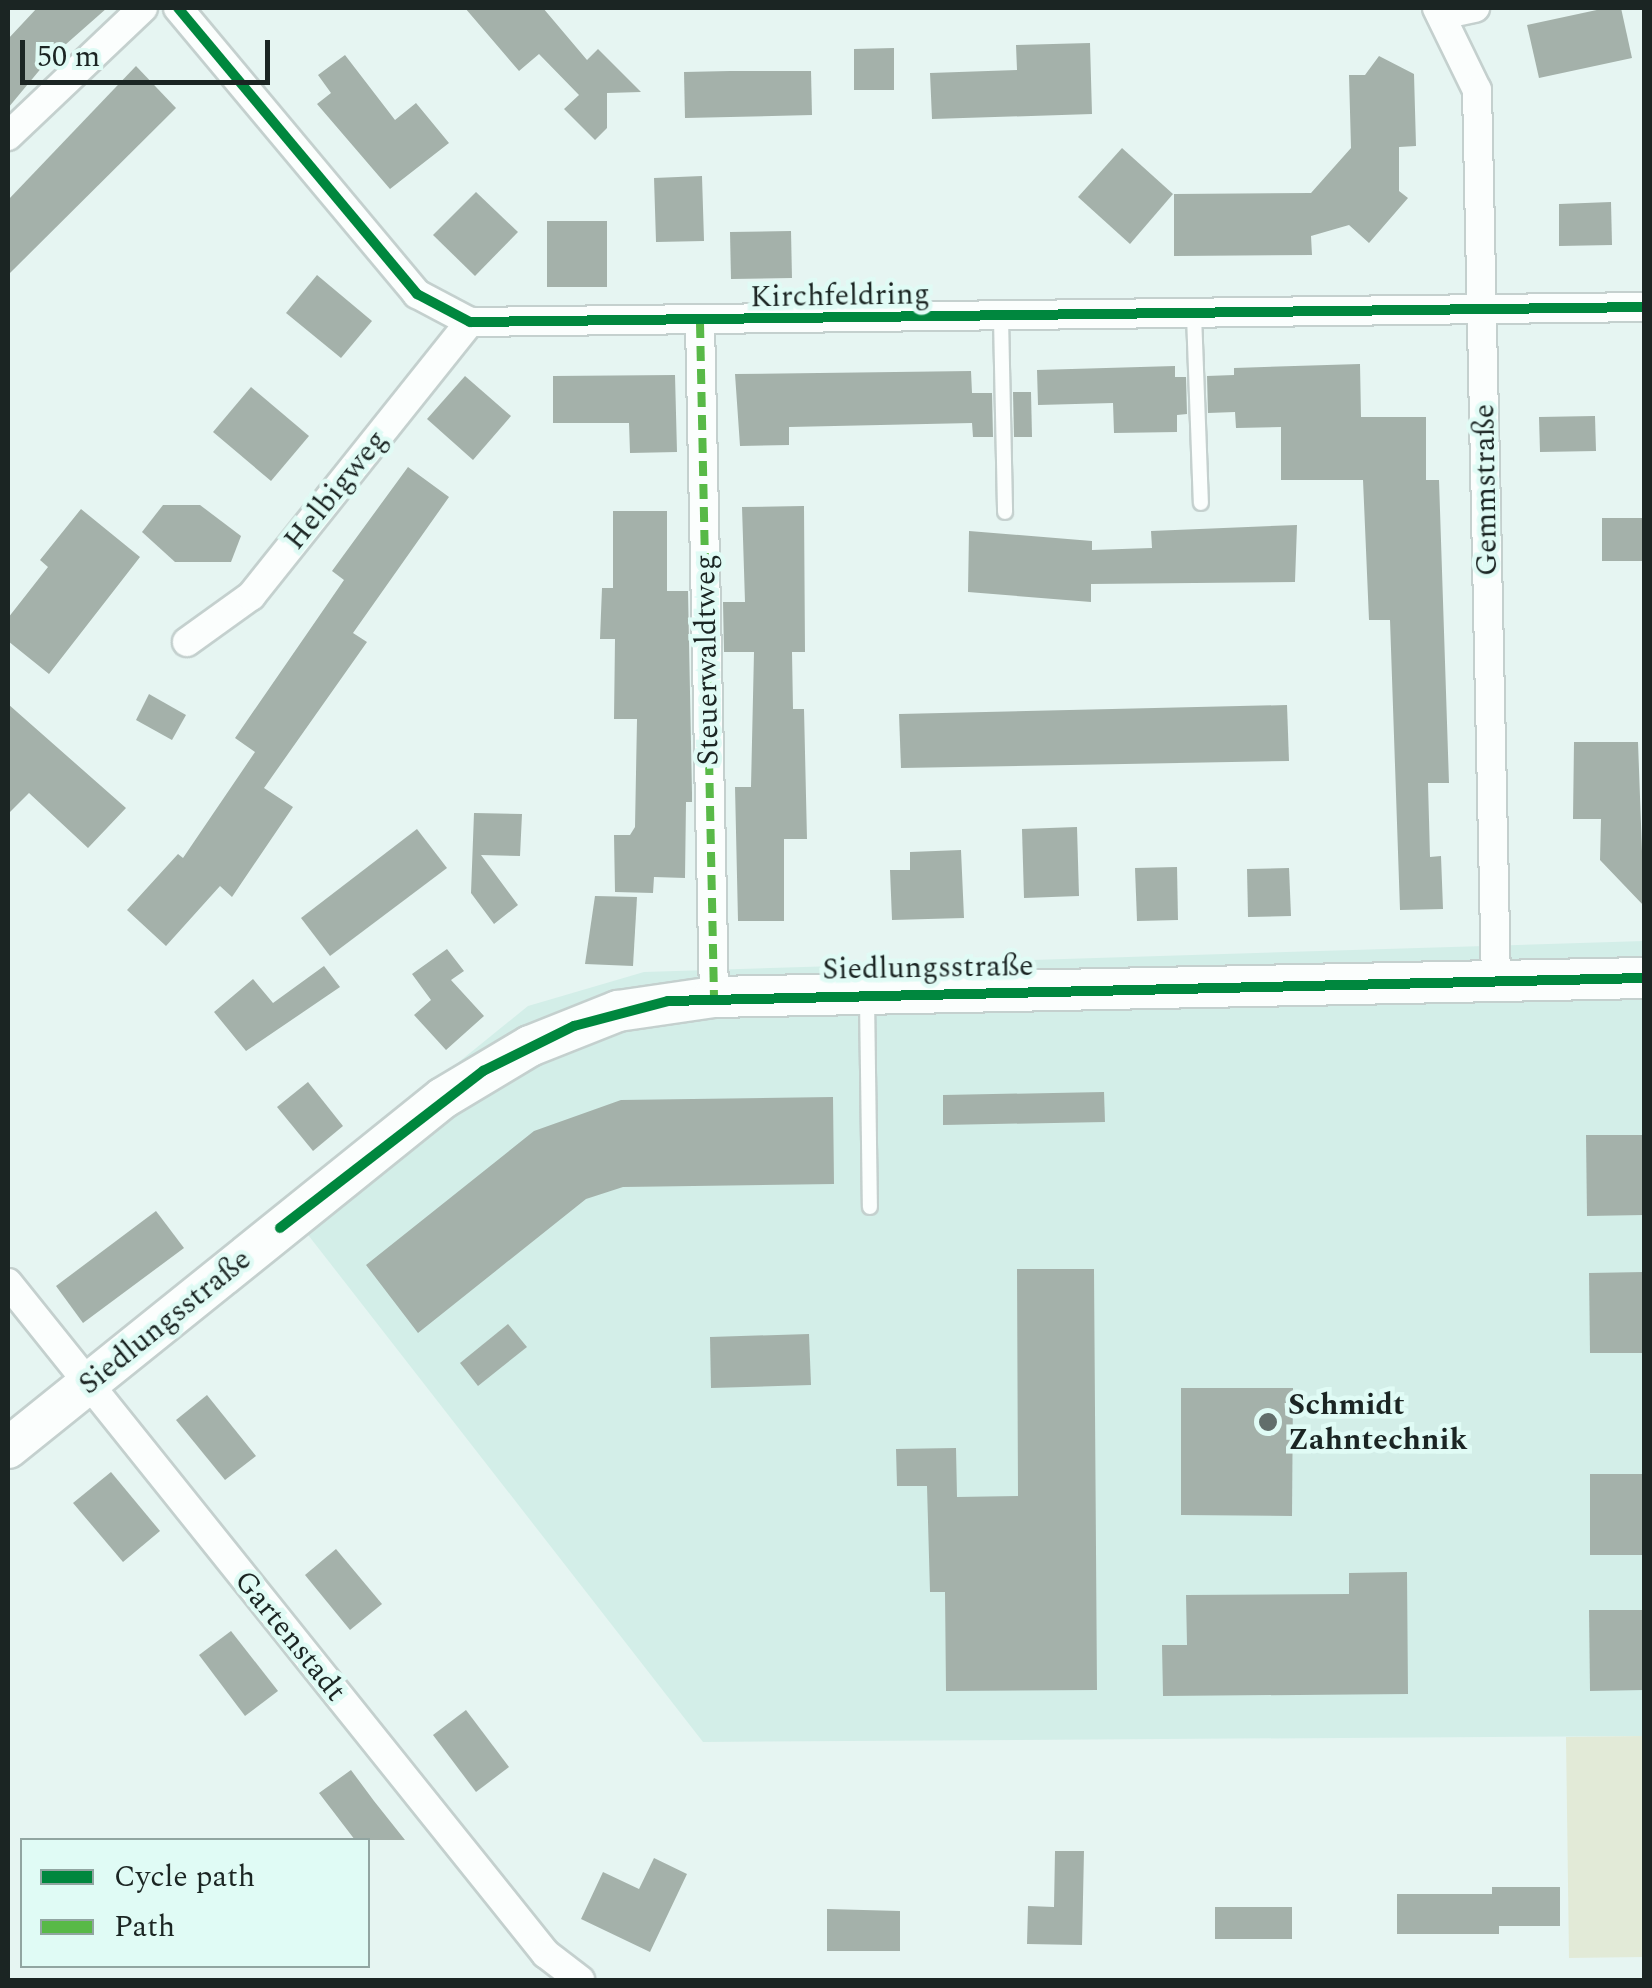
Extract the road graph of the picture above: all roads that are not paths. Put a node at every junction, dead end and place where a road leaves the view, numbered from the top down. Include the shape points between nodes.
1 (143, 8) edge
2 (178, 8) edge
3 (1475, 8) edge
4 (1439, 12) edge
5 (8, 136) edge
6 (1644, 308) edge
7 (1482, 310) junction
8 (1194, 315) junction
9 (1001, 318) junction
10 (470, 322) junction
11 (700, 323) junction
12 (1200, 503) dead end
13 (1004, 512) dead end
14 (187, 642) dead end
15 (1644, 978) edge
16 (1496, 981) junction
17 (866, 994) junction
18 (714, 998) junction
19 (870, 1207) dead end
20 (8, 1284) edge
21 (88, 1384) junction
22 (8, 1448) edge
23 (580, 1980) edge

1 - 5 street
2 - 10 street, Kirchfeldring via 418,294
3 - 4 street
4 - 7 street, Gemmstraße via 1477,90
6 - 7 street, Kirchfeldring
7 - 8 street, Kirchfeldring
7 - 16 street, Gemmstraße
8 - 9 street, Kirchfeldring
8 - 12 lane
9 - 11 street, Kirchfeldring
9 - 13 lane
10 - 11 street, Kirchfeldring
10 - 14 street, Helbigweg via 251,596
11 - 18 street, Steuerwaldtweg
15 - 16 street, Siedlungsstraße
16 - 17 street, Siedlungsstraße
17 - 18 street, Siedlungsstraße
17 - 19 lane
18 - 21 street, Siedlungsstraße via 618,1011 483,1071
20 - 21 street, Gartenstadt
21 - 22 street, Siedlungsstraße
21 - 23 street, Gartenstadt via 546,1954

